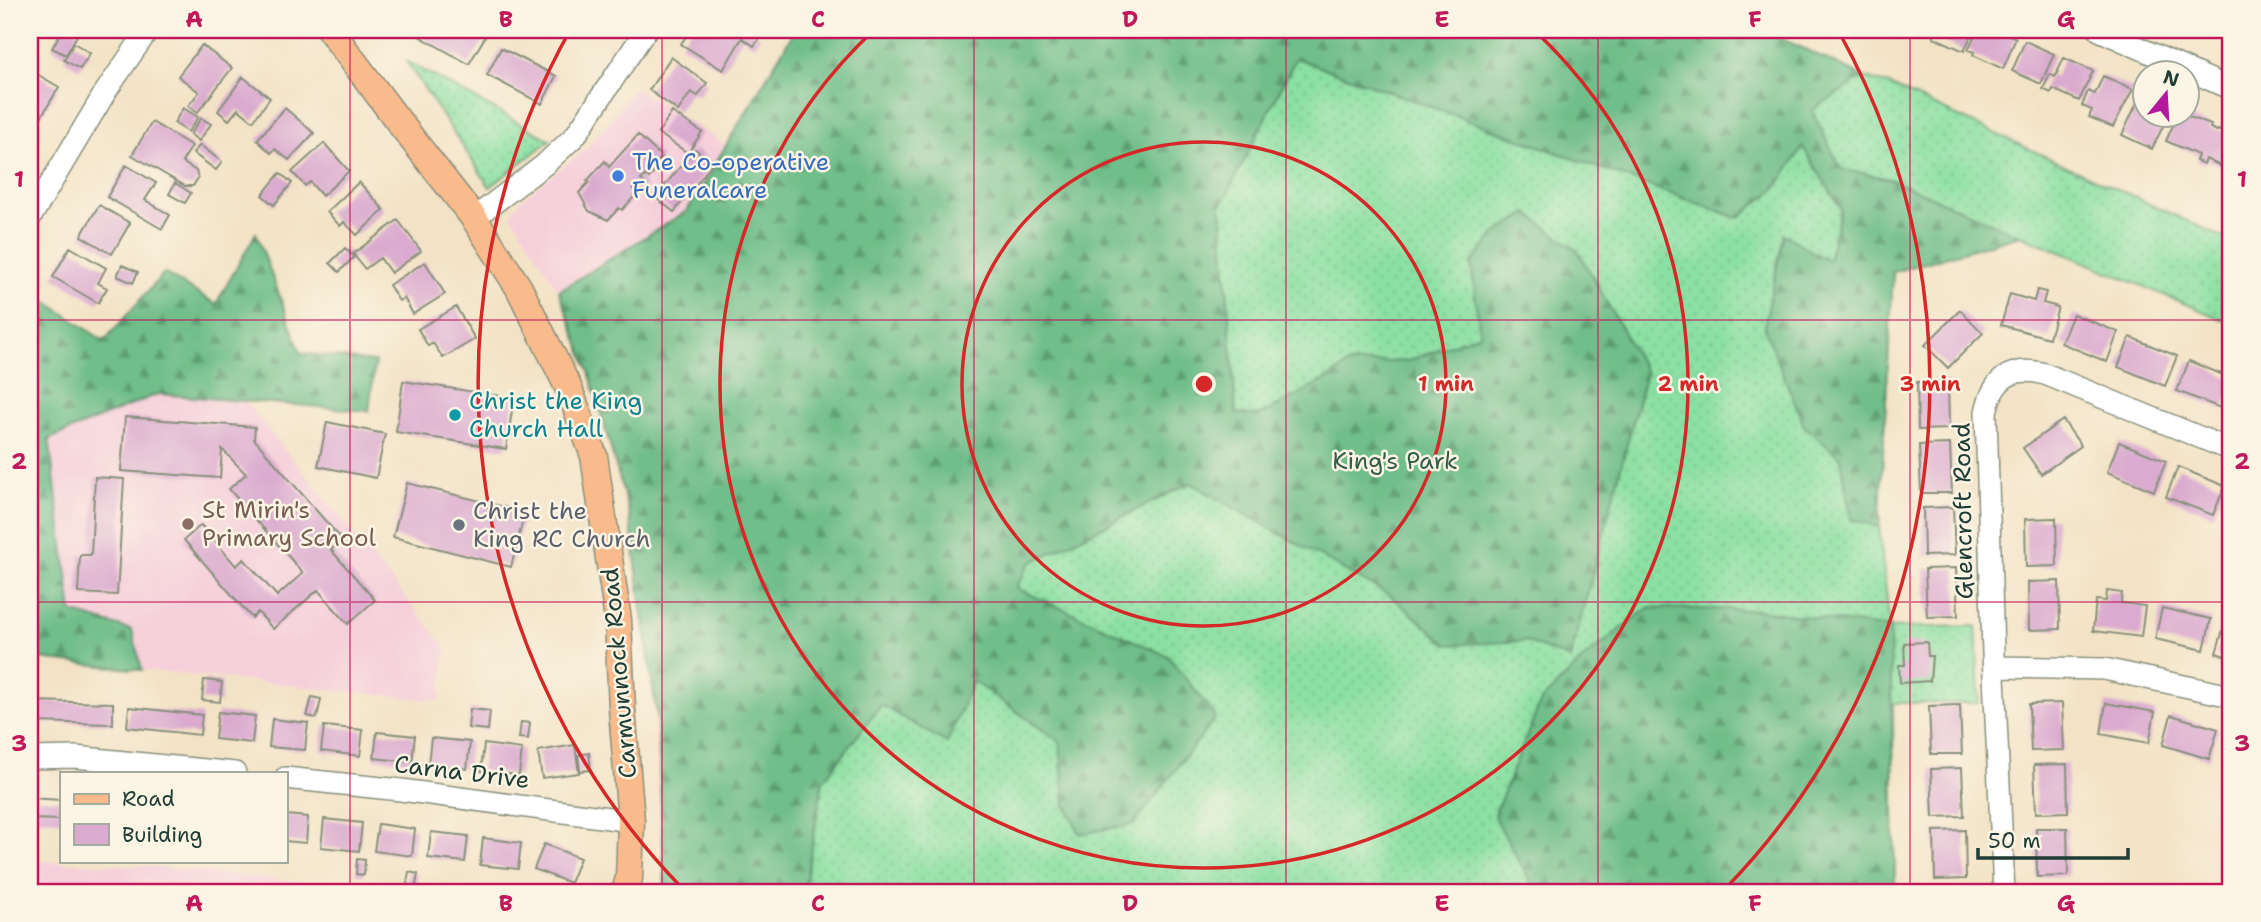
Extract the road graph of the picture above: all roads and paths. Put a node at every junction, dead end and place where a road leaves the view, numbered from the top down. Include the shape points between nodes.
1 (148, 30) edge
2 (330, 30) edge
3 (646, 30) edge
4 (2099, 30) edge
5 (2231, 89) edge
6 (30, 218) edge
7 (474, 218) junction
8 (2231, 450) edge
9 (1994, 667) junction
10 (2231, 696) edge
11 (30, 758) edge
12 (225, 772) edge
13 (287, 778) edge
14 (631, 821) junction
15 (625, 892) edge
16 (2004, 892) edge

1 - 6 street
2 - 7 main road, Carmunnock Road
3 - 7 street via 575,136
4 - 5 street
7 - 14 main road, Carmunnock Road via 519,288 569,389 594,456 618,620
8 - 9 street, Glencroft Road via 2045,374 2029,370 2002,378 1990,395 1986,412
9 - 10 street via 2104,669
9 - 16 street, Glencroft Road
11 - 12 street via 75,757
13 - 14 street, Carna Drive
14 - 15 main road, Carmunnock Road

